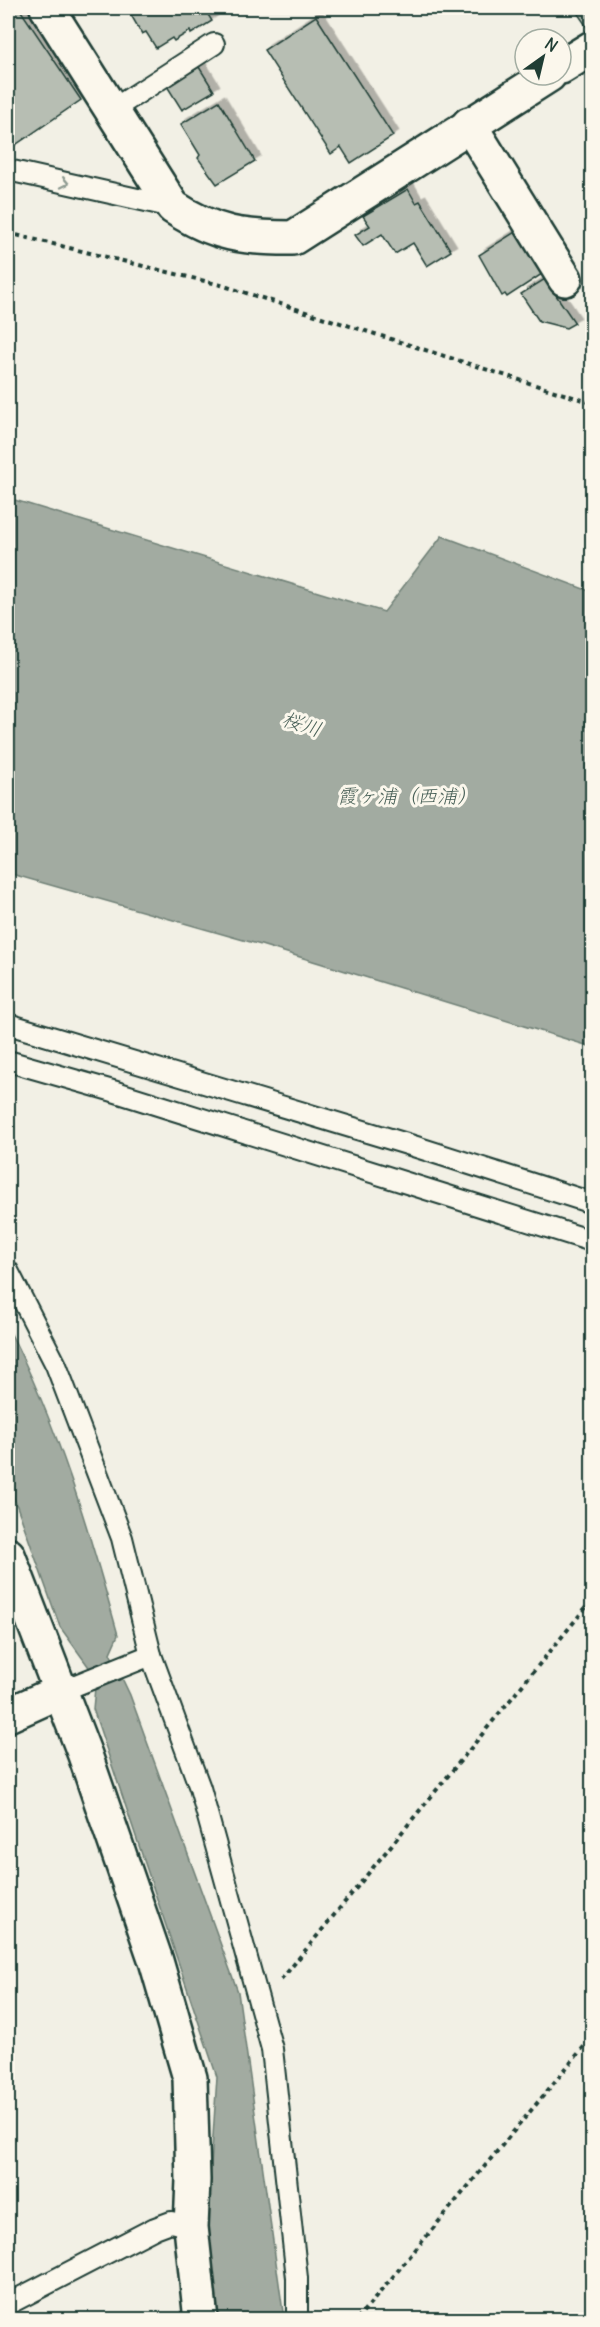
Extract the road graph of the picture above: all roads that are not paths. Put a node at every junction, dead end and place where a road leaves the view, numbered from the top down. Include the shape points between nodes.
1 (47, 8) edge
2 (214, 44) dead end
3 (592, 48) edge
4 (573, 60) edge
5 (530, 87) edge
6 (112, 110) junction
7 (470, 124) junction
8 (8, 170) edge
9 (173, 207) junction
10 (565, 279) dead end
11 (8, 1024) edge
12 (8, 1061) edge
13 (592, 1203) edge
14 (592, 1240) edge
15 (8, 1271) edge
16 (8, 1555) edge
17 (151, 1655) junction
18 (70, 1688) junction
19 (8, 1714) edge
20 (191, 2227) junction
21 (8, 2304) edge
22 (201, 2319) edge
23 (297, 2319) edge

1 - 6 street
2 - 6 lane
3 - 4 street
5 - 7 street
6 - 9 street
7 - 9 street via 293,238 246,238 195,222
7 - 10 street
8 -> 9 lane
11 - 13 lane
12 - 14 lane
15 - 17 lane via 57,1365 122,1538
16 - 18 street
17 - 18 lane
17 - 23 lane via 200,1788 272,2049 297,2278
18 - 19 street
18 - 20 street via 190,2078
20 - 21 lane via 171,2222 155,2228
20 - 22 street

